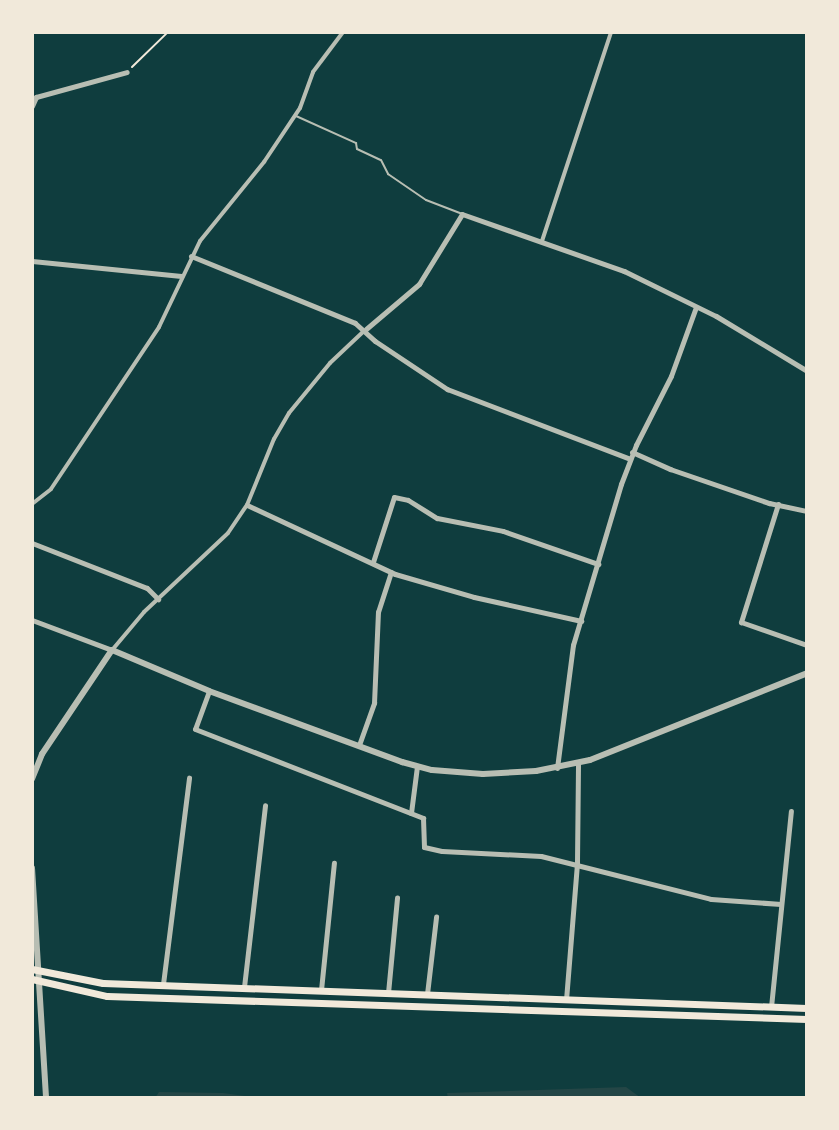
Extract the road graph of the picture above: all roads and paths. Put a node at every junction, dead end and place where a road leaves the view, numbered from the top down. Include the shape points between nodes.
1 (168, 32) edge
2 (343, 32) edge
3 (611, 32) edge
4 (127, 72) joint
5 (34, 97) edge
6 (32, 106) edge
7 (295, 115) junction
8 (462, 214) junction
9 (542, 241) junction
10 (191, 256) junction
11 (32, 261) edge
12 (181, 276) junction
13 (696, 307) junction
14 (366, 329) junction
15 (807, 371) edge
16 (631, 456) junction
17 (32, 504) edge
18 (778, 504) junction
19 (247, 505) junction
20 (807, 511) edge
21 (32, 543) edge
22 (373, 562) junction
23 (598, 564) junction
24 (391, 572) junction
25 (158, 599) junction
26 (32, 620) edge
27 (581, 621) junction
28 (807, 645) edge
29 (112, 650) junction
30 (807, 673) edge
31 (209, 691) junction
32 (359, 745) junction
33 (578, 763) junction
34 (417, 766) junction
35 (557, 768) junction
36 (189, 778) dead end
37 (32, 779) edge
38 (265, 805) dead end
39 (791, 811) dead end
40 (411, 813) junction
41 (577, 862) junction
42 (334, 863) dead end
43 (32, 868) edge
44 (397, 897) dead end
45 (781, 904) junction
46 (436, 917) dead end
47 (35, 970) edge
48 (35, 980) edge
49 (163, 984) junction
50 (244, 987) junction
51 (321, 990) junction
52 (388, 993) junction
53 (427, 994) junction
54 (566, 1000) junction
55 (771, 1007) junction
56 (807, 1008) edge
57 (807, 1019) edge
58 (46, 1098) edge

1 - 4 path
2 - 7 street via 313,72
3 - 9 street
4 - 5 street
5 - 6 street
7 - 8 lane via 356,143 357,149 381,160 388,174 426,200
7 - 10 street
8 - 9 street
8 - 14 street via 419,284
9 - 13 street via 624,271
10 - 12 street
10 - 14 street
11 - 12 street
12 - 17 street via 159,327 51,489
13 - 15 street
13 - 16 street via 671,376
14 - 16 street via 375,341 447,389
14 - 19 street via 289,413
16 - 18 street
16 - 23 street
18 - 20 street
18 - 28 street via 741,622
19 - 22 street
19 - 25 street via 221,541
21 - 25 street via 147,588
22 - 23 street via 394,497 437,518 503,531
22 - 24 street
23 - 27 street
24 - 27 street
24 - 32 street via 378,612 374,703
25 - 29 street
26 - 29 street
27 - 35 street via 573,645
29 - 31 street
29 - 37 street via 42,754
30 - 33 street
31 - 32 street
31 - 40 street via 195,729
32 - 34 street
33 - 35 street
33 - 41 street
34 - 35 street via 483,774
34 - 40 street
36 - 49 street
38 - 50 street
39 - 45 street
40 - 41 street via 423,818 424,847
41 - 45 street via 711,899
41 - 54 street
42 - 51 street
43 - 47 street
44 - 52 street
45 - 55 street
46 - 53 street
47 - 48 street
47 - 49 main road via 86,981
48 - 57 main road via 107,996
48 - 58 street
49 - 50 main road
50 - 51 main road
51 - 52 main road
52 - 53 main road
53 - 54 main road
54 - 55 main road
55 - 56 main road

